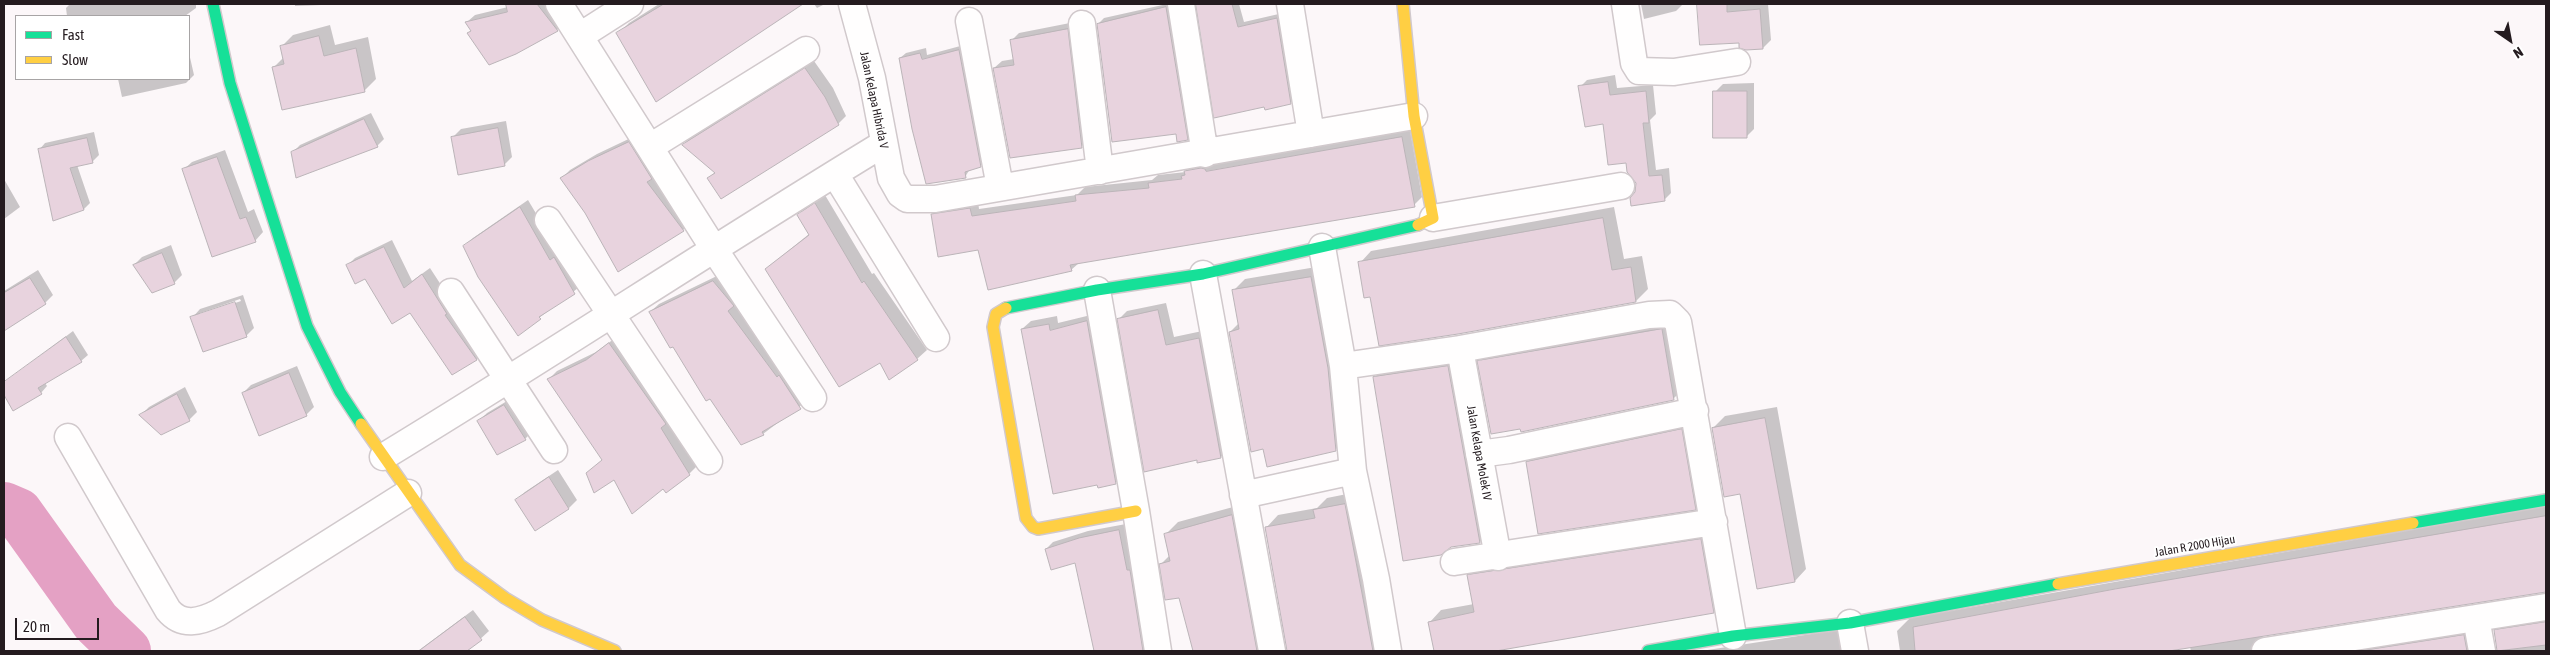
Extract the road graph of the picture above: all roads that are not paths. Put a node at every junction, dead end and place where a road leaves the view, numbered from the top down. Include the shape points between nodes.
1 (213, 4) edge
2 (559, 4) edge
3 (630, 4) edge
4 (852, 4) edge
5 (1181, 4) edge
6 (1290, 4) edge
7 (1403, 4) edge
8 (1626, 4) edge
9 (969, 21) dead end
10 (1082, 24) dead end
11 (580, 36) junction
12 (806, 50) dead end
13 (1737, 62) dead end
14 (1414, 116) junction
15 (1311, 134) junction
16 (884, 144) junction
17 (650, 147) junction
18 (1205, 154) junction
19 (1100, 171) junction
20 (835, 174) junction
21 (1621, 186) dead end
22 (1000, 187) junction
23 (1433, 218) junction
24 (548, 220) dead end
25 (1322, 247) junction
26 (714, 248) junction
27 (1203, 274) junction
28 (1097, 290) junction
29 (451, 292) dead end
30 (611, 315) junction
31 (936, 338) dead end
32 (1460, 349) junction
33 (1343, 366) junction
34 (509, 381) junction
35 (813, 398) dead end
36 (1694, 411) junction
37 (68, 437) dead end
38 (554, 450) dead end
39 (1479, 454) junction
40 (383, 457) junction
41 (709, 461) dead end
42 (1353, 471) junction
43 (408, 493) junction
44 (1243, 495) junction
45 (2546, 500) edge
46 (1136, 511) junction
47 (1714, 522) junction
48 (1498, 557) junction
49 (1454, 562) dead end
50 (2546, 607) edge
51 (2476, 618) junction
52 (1850, 623) junction
53 (1733, 636) junction
54 (2376, 643) edge
55 (2278, 650) edge
56 (615, 651) edge
57 (1158, 651) edge
58 (1272, 651) edge
59 (1388, 651) edge
60 (1648, 651) edge
61 (1855, 651) edge
62 (2482, 651) edge

1 - 40 street via 230,83 307,326 340,392
2 - 11 street
3 - 11 street
4 - 16 street, Jalan Kelapa Hibrida V via 872,78
5 - 18 street
6 - 15 street
7 - 14 street
8 - 13 street via 1634,63 1640,71 1674,72
9 - 22 street
10 - 19 street
11 - 17 street
12 - 17 street
14 - 15 street
14 - 23 street
15 - 18 street
16 - 20 street
16 - 22 street, Jalan Kelapa Hibrida V via 892,178 900,194 908,199 935,199
17 - 26 street
18 - 19 street
19 - 22 street
20 - 26 street
20 - 31 street
21 - 23 street
23 - 25 street via 1417,225
24 - 30 street
25 - 27 street
25 - 33 street
26 - 30 street
26 - 35 street
27 - 28 street
27 - 44 street
28 - 46 street
28 - 46 street via 1004,308 994,320 1026,518 1033,528 1038,528
29 - 34 street
30 - 34 street
30 - 41 street
32 - 33 street
32 - 36 street via 1640,316 1670,314 1678,322
32 - 39 street, Jalan Kelapa Molek IV
33 - 42 street
34 - 38 street
34 - 40 street
36 - 39 street
36 - 47 street
37 - 43 street via 168,610 179,620 187,622 196,622 218,613
39 - 48 street, Jalan Kelapa Molek IV
40 - 43 street
42 - 44 street
42 - 59 street
43 - 56 street via 460,565 542,620
44 - 58 street
45 - 52 street, Jalan R 2000 Hijau via 2112,574
46 - 57 street
47 - 48 street
47 - 53 street
48 - 49 street
50 - 51 street
51 - 54 street
51 - 62 street
52 - 53 street, Jalan R 2000 Hijau
52 - 61 street
53 - 60 street, Jalan R 2000 Hijau
54 - 55 street

